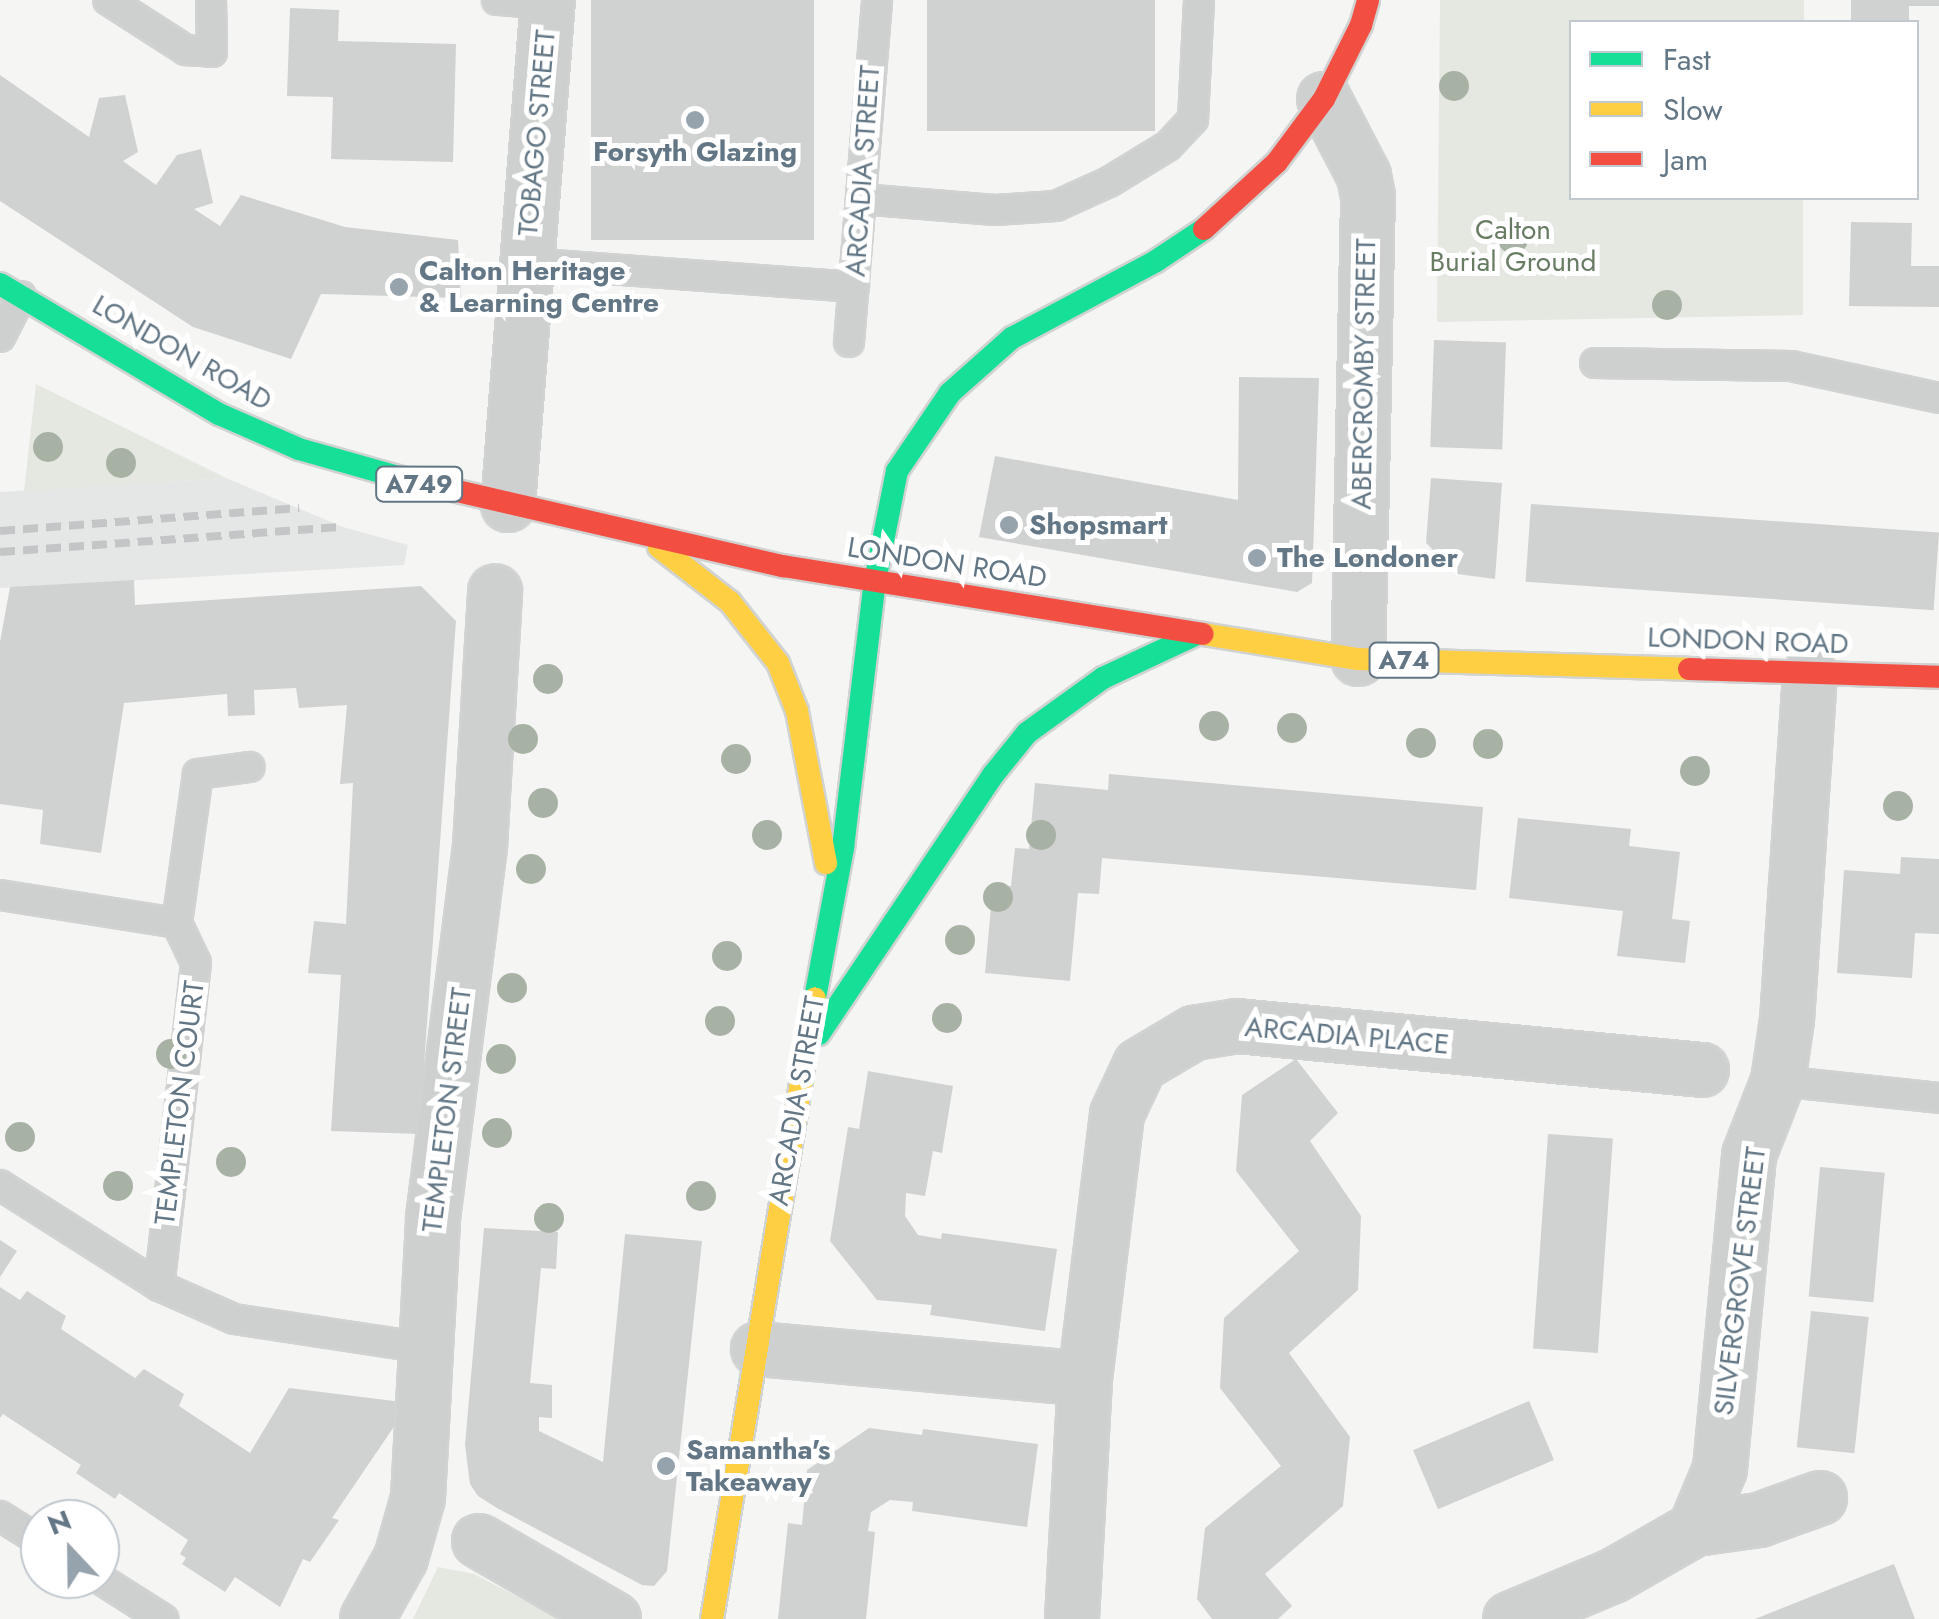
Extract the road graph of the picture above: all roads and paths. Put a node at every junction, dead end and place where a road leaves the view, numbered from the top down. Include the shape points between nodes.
1 (108, 0) edge
2 (211, 0) edge
3 (876, 0) edge
4 (1199, 0) edge
5 (1368, 0) edge
6 (531, 1) edge
7 (1324, 99) junction
8 (861, 199) junction
9 (527, 263) junction
10 (854, 287) junction
11 (10, 290) edge
12 (0, 337) edge
13 (850, 342) dead end
14 (1595, 363) dead end
15 (1939, 398) edge
16 (508, 505) junction
17 (642, 535) junction
18 (875, 581) junction
19 (495, 591) dead end
20 (1195, 635) junction
21 (1358, 658) junction
22 (1810, 674) junction
23 (1939, 677) edge
24 (250, 767) dead end
25 (0, 895) edge
26 (834, 905) junction
27 (178, 923) junction
28 (802, 1062) junction
29 (1702, 1070) dead end
30 (1778, 1082) junction
31 (1939, 1098) edge
32 (0, 1185) edge
33 (160, 1286) junction
34 (425, 1348) junction
35 (758, 1349) junction
36 (1084, 1379) junction
37 (1820, 1498) dead end
38 (1695, 1528) junction
39 (479, 1541) dead end
40 (120, 1592) edge
41 (163, 1619) edge
42 (367, 1619) edge
43 (614, 1619) edge
44 (712, 1619) edge
45 (1072, 1619) edge
46 (1510, 1619) edge

1 - 2 lane via 186,50 212,52
3 - 8 lane, ARCADIA STREET
4 - 8 lane via 1193,118 1168,146 1109,182 1056,206 995,210
5 - 7 main road
6 - 9 street, TOBAGO STREET
7 - 18 main road via 1278,162 1220,218 1156,261 1028,328 950,393 897,471
7 - 21 street, ABERCROMBY STREET via 1368,197
8 - 10 lane, ARCADIA STREET
9 - 10 lane
9 - 16 street, TOBAGO STREET
10 - 13 lane, ARCADIA STREET
11 - 12 lane
11 - 16 main road, LONDON ROAD / A749 via 257,432 384,476
14 - 15 lane via 1791,366
16 - 17 main road, LONDON ROAD / A749
17 - 18 main road, LONDON ROAD / A749
17 - 26 main road via 730,602 784,674
18 - 20 main road, LONDON ROAD / A74
18 - 26 main road, ARCADIA STREET
19 - 34 street, TEMPLETON STREET via 480,846 433,1218
20 - 21 main road, LONDON ROAD / A74
20 - 28 main road via 1076,694 1010,751
21 - 22 main road, LONDON ROAD / A74
22 - 23 main road, LONDON ROAD / A74
22 - 30 street, SILVERGROVE STREET
24 - 27 lane, TEMPLETON COURT via 198,774
25 - 27 lane
26 - 28 main road, ARCADIA STREET
27 - 33 lane, TEMPLETON COURT via 196,963
28 - 35 main road, ARCADIA STREET
29 - 36 street, ARCADIA PLACE via 1237,1026 1194,1033 1140,1064 1116,1114
30 - 31 lane
30 - 38 street, SILVERGROVE STREET via 1749,1155 1720,1469
32 - 33 lane
33 - 34 lane via 234,1320
34 - 42 street, TEMPLETON STREET via 418,1498 401,1558
35 - 36 street
35 - 44 main road, ARCADIA STREET
36 - 45 street, ARCADIA PLACE
37 - 38 street via 1760,1520
38 - 46 street via 1613,1576
39 - 43 street
40 - 41 lane

